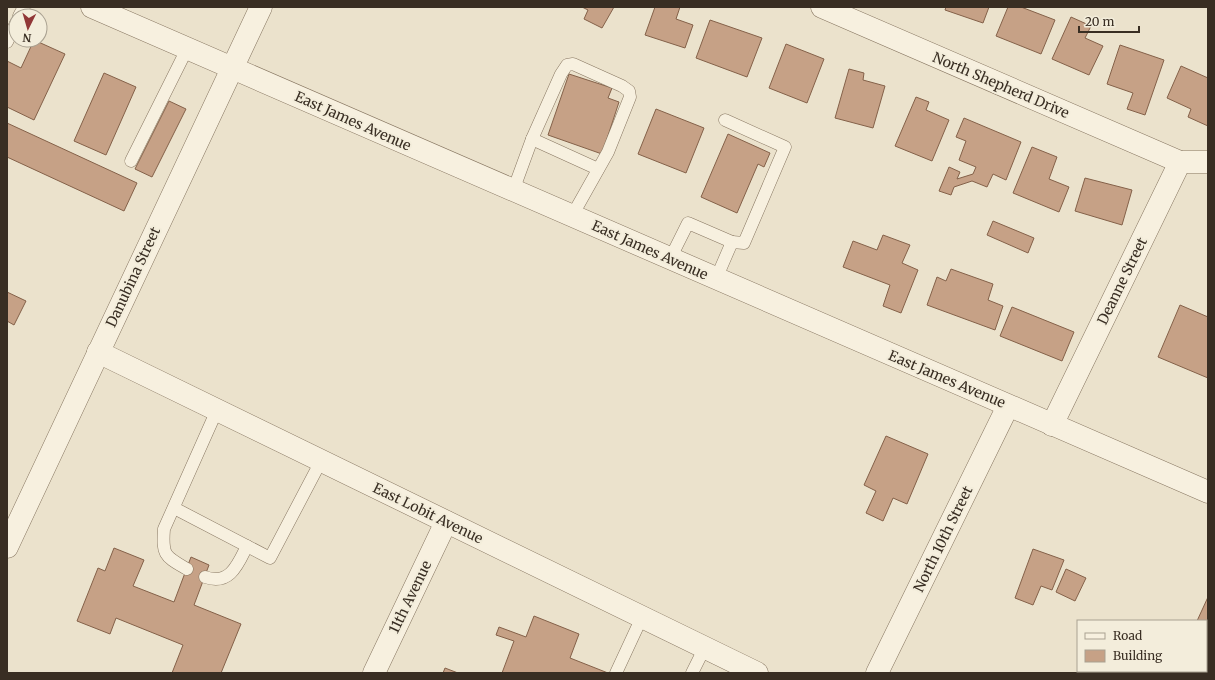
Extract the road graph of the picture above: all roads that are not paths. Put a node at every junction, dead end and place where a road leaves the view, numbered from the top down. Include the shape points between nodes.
1 (92, 7) edge
2 (261, 7) edge
3 (822, 7) edge
4 (188, 49) junction
5 (231, 68) junction
6 (725, 120) dead end
7 (532, 139) junction
8 (131, 160) dead end
9 (1180, 162) junction
10 (1208, 162) edge
11 (598, 169) junction
12 (513, 191) junction
13 (572, 216) junction
14 (732, 242) junction
15 (670, 259) junction
16 (716, 279) junction
17 (98, 352) junction
18 (1008, 406) junction
19 (217, 410) junction
20 (1052, 425) junction
21 (321, 461) junction
22 (1208, 492) edge
23 (174, 508) junction
24 (446, 522) junction
25 (247, 546) junction
26 (7, 547) edge
27 (187, 569) dead end
28 (205, 577) dead end
29 (642, 617) junction
30 (705, 648) junction
31 (374, 673) edge
32 (616, 673) edge
33 (692, 673) edge
34 (757, 673) edge
35 (877, 673) edge

1 - 4 street, East James Avenue
2 - 5 street, Danubina Street
3 - 9 street, North Shepherd Drive
4 - 5 street, East James Avenue
4 - 8 lane
5 - 12 street, East James Avenue
5 - 17 street, Danubina Street
6 - 14 lane via 784,147 744,243
7 - 11 lane
7 - 11 lane via 564,69 570,64 576,65 622,86 630,94 630,101
7 - 12 lane
9 - 10 street
9 - 20 street, Deanne Street
11 - 13 lane
12 - 13 street, East James Avenue
13 - 15 street, East James Avenue
14 - 15 lane via 688,223
14 - 16 lane
15 - 16 street, East James Avenue
16 - 18 street, East James Avenue
17 - 19 street, East Lobit Avenue
17 - 26 street, Danubina Street
18 - 20 street, East James Avenue
18 - 35 street, North 10th Street
19 - 21 street, East Lobit Avenue
19 - 23 lane
20 - 22 street, East James Avenue
21 - 24 street, East Lobit Avenue
21 - 25 lane via 270,558
23 - 25 lane
23 - 27 lane via 164,529 163,546 167,557
24 - 29 street, East Lobit Avenue
24 - 31 street, 11th Avenue
25 - 28 lane via 237,568 226,577 212,580
29 - 30 street, East Lobit Avenue
29 - 32 lane
30 - 33 lane
30 - 34 street, East Lobit Avenue

